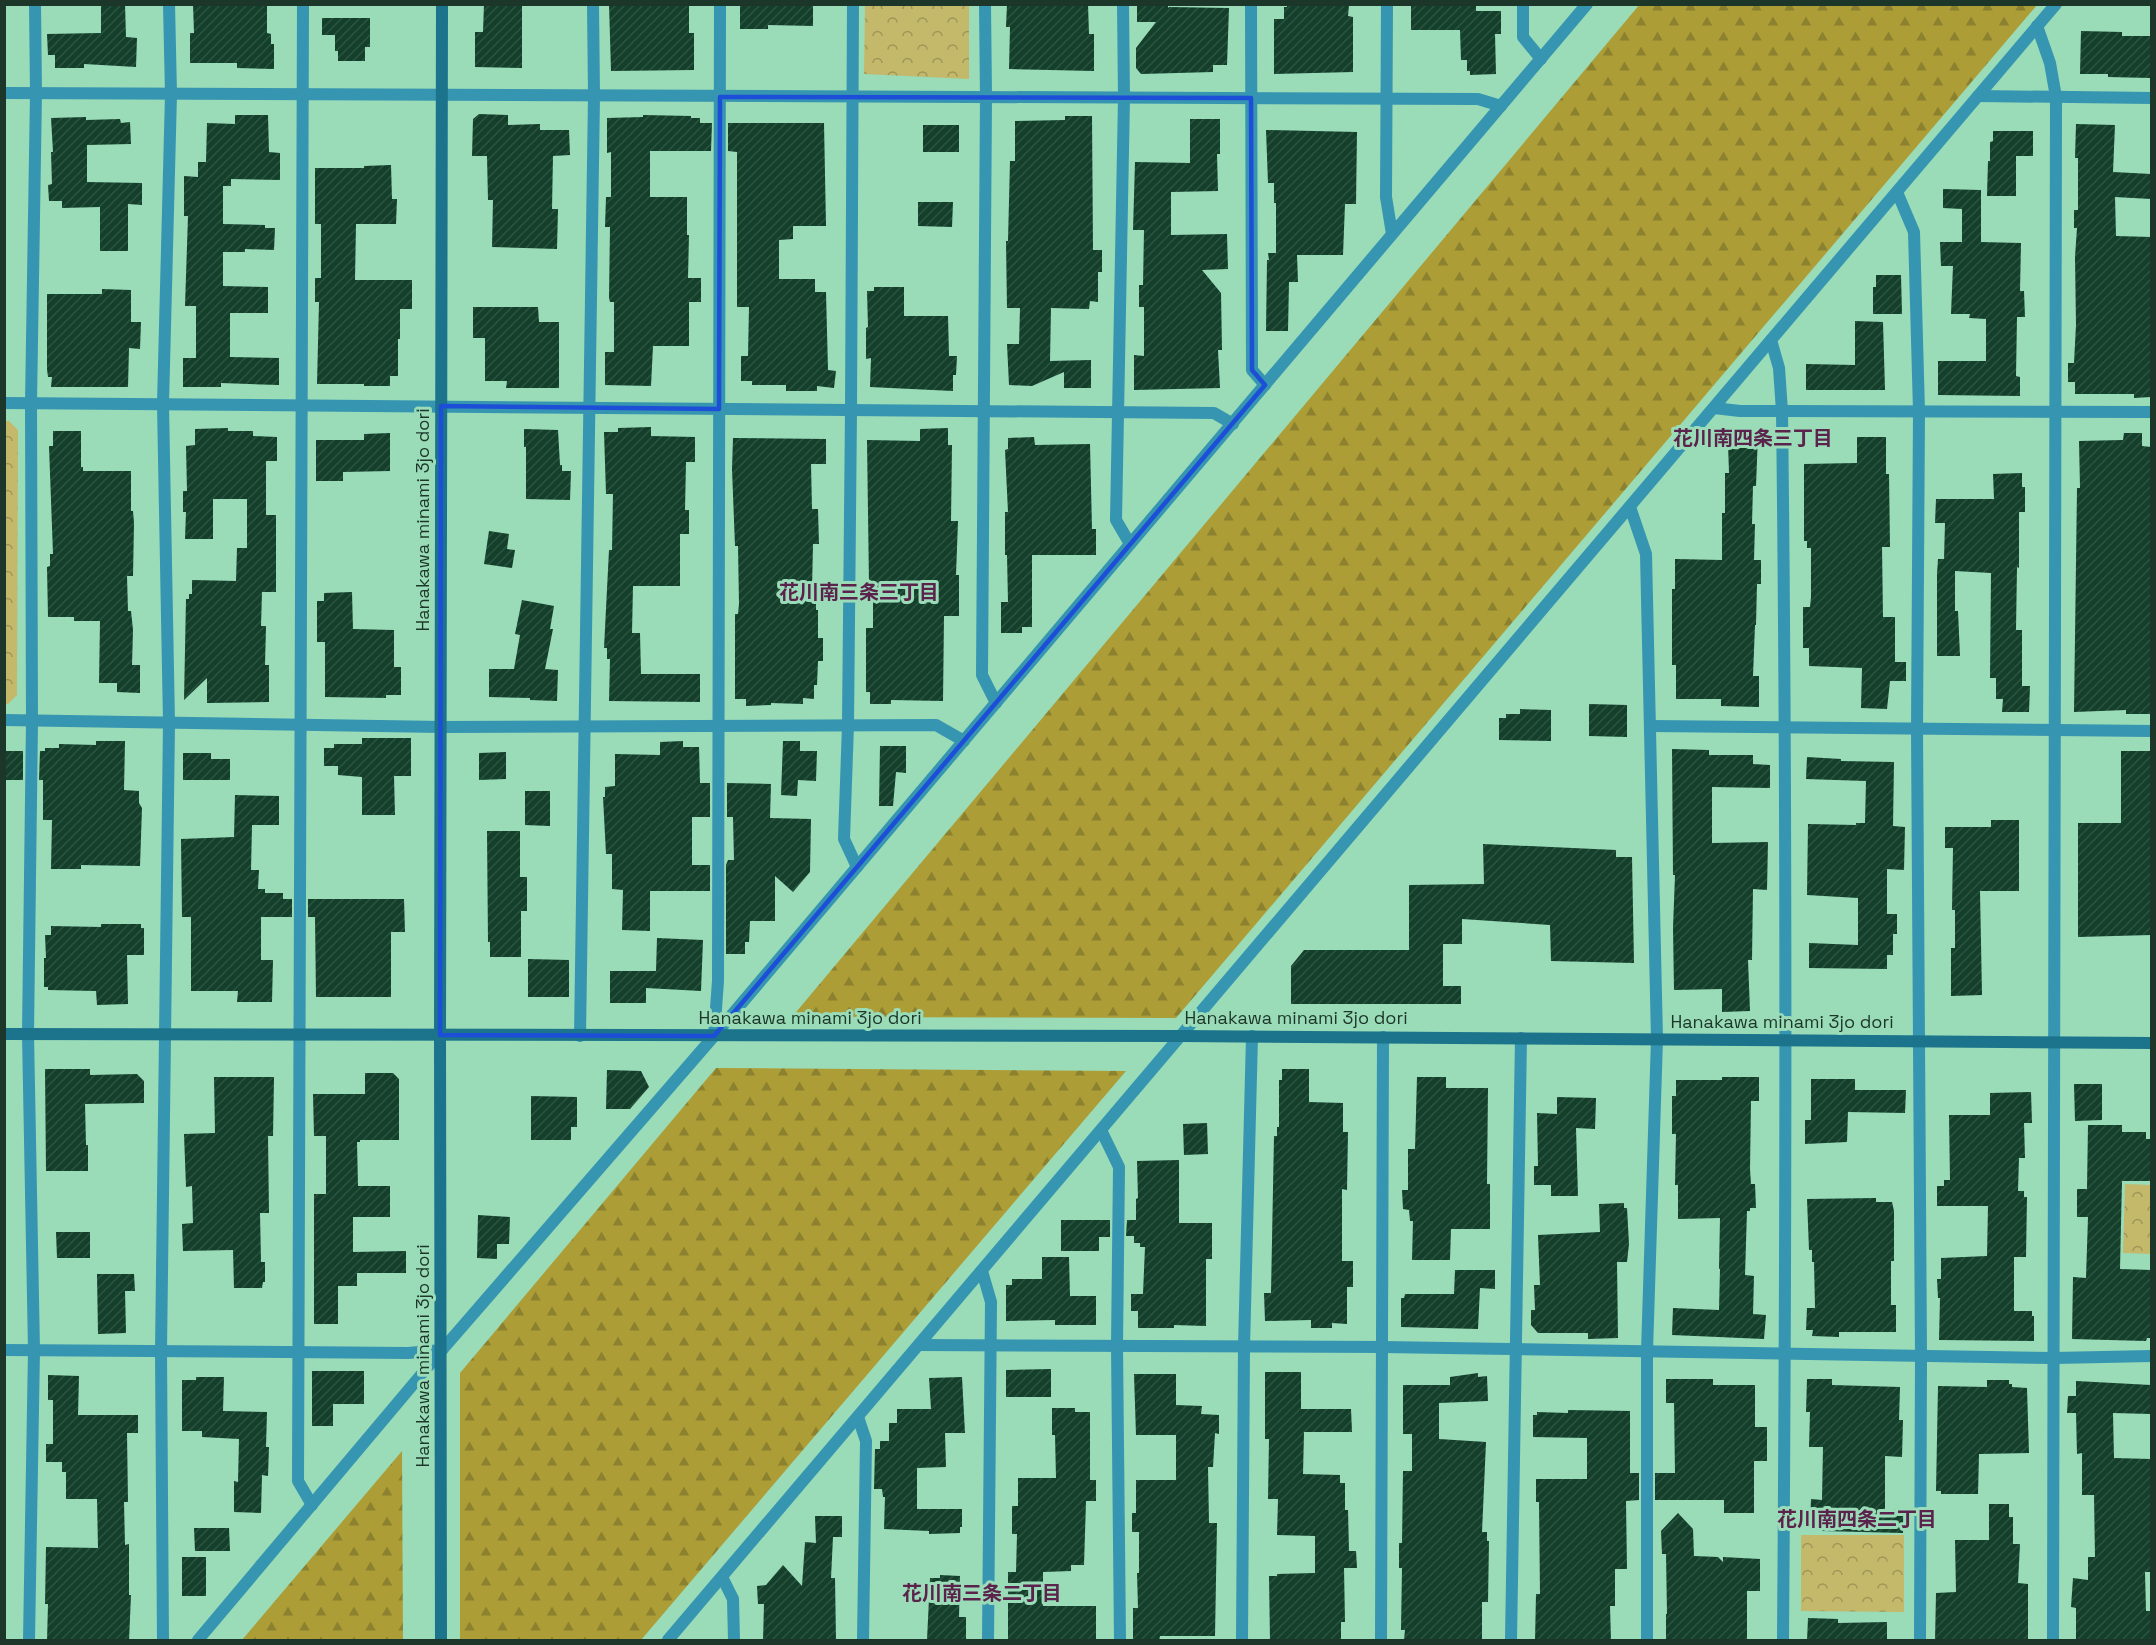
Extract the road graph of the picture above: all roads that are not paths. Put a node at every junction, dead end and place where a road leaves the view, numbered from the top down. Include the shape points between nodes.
1 (35, 4) edge
2 (169, 4) edge
3 (303, 4) edge
4 (442, 4) edge
5 (593, 4) edge
6 (720, 4) edge
7 (853, 4) edge
8 (985, 4) edge
9 (1123, 4) edge
10 (1251, 4) edge
11 (1387, 4) edge
12 (1523, 4) edge
13 (1587, 4) edge
14 (2056, 4) edge
15 (2037, 26) junction
16 (1541, 59) junction
17 (4, 93) edge
18 (36, 93) junction
19 (171, 94) junction
20 (303, 95) junction
21 (442, 96) junction
22 (594, 96) junction
23 (1978, 96) junction
24 (720, 97) junction
25 (853, 97) junction
26 (2056, 97) junction
27 (986, 98) junction
28 (1124, 98) junction
29 (1251, 98) junction
30 (2151, 98) edge
31 (1387, 99) junction
32 (1501, 106) junction
33 (1897, 192) junction
34 (1392, 234) junction
35 (1771, 340) junction
36 (1265, 385) junction
37 (4, 403) edge
38 (31, 403) junction
39 (164, 404) junction
40 (302, 405) junction
41 (441, 406) junction
42 (589, 408) junction
43 (1714, 408) junction
44 (719, 409) junction
45 (851, 410) junction
46 (983, 411) junction
47 (1782, 411) junction
48 (1918, 411) junction
49 (1118, 412) junction
50 (2054, 412) junction
51 (2151, 412) edge
52 (1233, 424) junction
53 (1630, 507) junction
54 (1130, 544) junction
55 (996, 703) junction
56 (4, 720) edge
57 (32, 721) junction
58 (169, 723) junction
59 (301, 725) junction
60 (848, 725) junction
61 (586, 726) junction
62 (717, 726) junction
63 (1650, 726) junction
64 (441, 727) junction
65 (1786, 727) junction
66 (1917, 729) junction
67 (2056, 730) junction
68 (2151, 731) edge
69 (964, 741) junction
70 (857, 867) junction
71 (4, 1034) edge
72 (28, 1034) junction
73 (164, 1035) junction
74 (301, 1035) junction
75 (440, 1035) junction
76 (580, 1036) junction
77 (714, 1036) junction
78 (1181, 1036) junction
79 (1251, 1036) junction
80 (1383, 1037) junction
81 (1521, 1038) junction
82 (1657, 1040) junction
83 (1787, 1040) junction
84 (1920, 1041) junction
85 (2054, 1042) junction
86 (2151, 1043) edge
87 (1101, 1130) junction
88 (982, 1271) junction
89 (919, 1345) junction
90 (991, 1346) junction
91 (1117, 1346) junction
92 (1244, 1347) junction
93 (1383, 1347) junction
94 (1517, 1349) junction
95 (4, 1350) edge
96 (34, 1350) junction
97 (442, 1350) junction
98 (161, 1351) junction
99 (1647, 1351) junction
100 (300, 1352) junction
101 (1785, 1354) junction
102 (1921, 1356) junction
103 (2151, 1356) edge
104 (2054, 1358) junction
105 (858, 1417) junction
106 (312, 1505) junction
107 (722, 1577) junction
108 (29, 1641) edge
109 (163, 1641) edge
110 (198, 1641) edge
111 (441, 1641) edge
112 (668, 1641) edge
113 (734, 1641) edge
114 (863, 1641) edge
115 (988, 1641) edge
116 (1120, 1641) edge
117 (1242, 1641) edge
118 (1381, 1641) edge
119 (1511, 1641) edge
120 (1647, 1641) edge
121 (1783, 1641) edge
122 (1920, 1641) edge
123 (2053, 1641) edge

1 - 18 street
2 - 19 street
3 - 20 street
4 - 21 street, Hanakawa minami 3jo dori
5 - 22 street
6 - 24 street
7 - 25 street
8 - 27 street
9 - 28 street
10 - 29 street
11 - 31 street
12 - 16 street via 1522,37
13 - 16 street
14 - 15 street
15 - 23 street
15 - 26 street
16 - 32 street
17 - 18 street
18 - 19 street
18 - 38 street
19 - 20 street
19 - 39 street
20 - 21 street
20 - 40 street
21 - 22 street
21 - 41 street, Hanakawa minami 3jo dori
22 - 24 street
22 - 42 street
23 - 26 street
23 - 33 street
24 - 25 street
24 - 44 street
25 - 27 street
25 - 45 street
26 - 30 street
26 - 50 street
27 - 28 street
27 - 46 street
28 - 29 street
28 - 49 street
29 - 31 street
29 - 36 street via 1252,370
31 - 32 street via 1478,99
31 - 34 street via 1386,197
32 - 34 street
33 - 35 street
33 - 48 street via 1914,232
34 - 36 street
35 - 43 street
35 - 47 street via 1779,368
36 - 52 street
37 - 38 street
38 - 39 street
38 - 57 street
39 - 40 street
39 - 58 street
40 - 41 street
40 - 59 street
41 - 42 street
41 - 64 street, Hanakawa minami 3jo dori
42 - 44 street
42 - 61 street
43 - 47 street
43 - 53 street
44 - 45 street
44 - 62 street
45 - 46 street
45 - 60 street
46 - 49 street
46 - 55 street via 982,675
47 - 48 street
47 - 65 street
48 - 50 street
48 - 66 street
49 - 52 street via 1214,413
49 - 54 street via 1116,520
50 - 51 street
50 - 67 street
52 - 54 street
53 - 63 street via 1646,554
53 - 78 street
54 - 55 street
55 - 69 street
56 - 57 street
57 - 58 street
57 - 72 street
58 - 59 street
58 - 73 street
59 - 64 street
59 - 74 street
60 - 62 street
60 - 69 street via 936,725
60 - 70 street via 844,839
61 - 62 street
61 - 64 street
61 - 76 street
62 - 77 street
63 - 65 street
63 - 82 street
64 - 75 street, Hanakawa minami 3jo dori
65 - 66 street
65 - 83 street
66 - 67 street
66 - 84 street
67 - 68 street
67 - 85 street
69 - 70 street
70 - 77 street
71 - 72 street, Hanakawa minami 3jo dori
72 - 73 street, Hanakawa minami 3jo dori
72 - 96 street
73 - 74 street, Hanakawa minami 3jo dori
73 - 98 street
74 - 75 street, Hanakawa minami 3jo dori
74 - 100 street
75 - 76 street, Hanakawa minami 3jo dori
75 - 97 street, Hanakawa minami 3jo dori
76 - 77 street, Hanakawa minami 3jo dori
77 - 78 street, Hanakawa minami 3jo dori
77 - 97 street
78 - 79 street, Hanakawa minami 3jo dori
78 - 87 street
79 - 80 street, Hanakawa minami 3jo dori
79 - 92 street
80 - 81 street, Hanakawa minami 3jo dori
80 - 93 street
81 - 82 street, Hanakawa minami 3jo dori
81 - 94 street
82 - 83 street, Hanakawa minami 3jo dori
82 - 99 street
83 - 84 street, Hanakawa minami 3jo dori
83 - 101 street
84 - 85 street, Hanakawa minami 3jo dori
84 - 102 street
85 - 86 street, Hanakawa minami 3jo dori
85 - 104 street
87 - 88 street
87 - 91 street via 1119,1167
88 - 89 street
88 - 90 street via 991,1302
89 - 90 street
89 - 105 street
90 - 91 street
90 - 115 street
91 - 92 street
91 - 116 street
92 - 93 street
92 - 117 street
93 - 94 street
93 - 118 street
94 - 99 street
94 - 119 street
95 - 96 street
96 - 98 street
96 - 108 street
97 - 100 street
97 - 106 street
97 - 111 street, Hanakawa minami 3jo dori
98 - 100 street
98 - 109 street
99 - 101 street
99 - 120 street
100 - 106 street via 298,1481
101 - 102 street
101 - 121 street
102 - 104 street
102 - 122 street
103 - 104 street
104 - 123 street
105 - 107 street
105 - 114 street via 866,1441
106 - 110 street
107 - 112 street
107 - 113 street via 733,1599

